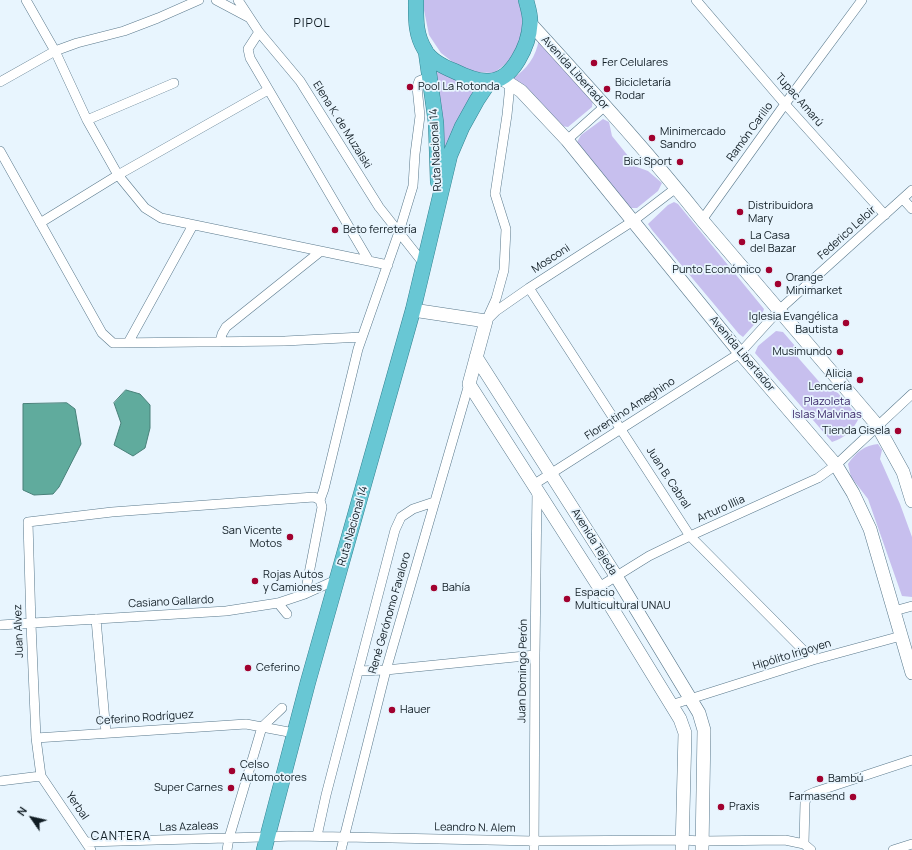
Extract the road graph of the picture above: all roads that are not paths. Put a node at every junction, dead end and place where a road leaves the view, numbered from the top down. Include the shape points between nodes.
1 (26, 0) edge
2 (199, 0) edge
3 (216, 0) edge
4 (238, 0) edge
5 (416, 0) edge
6 (526, 0) edge
7 (696, 0) edge
8 (862, 0) edge
9 (248, 17) junction
10 (530, 23) junction
11 (258, 32) junction
12 (55, 51) junction
13 (426, 52) junction
14 (429, 77) junction
15 (500, 81) junction
16 (0, 82) edge
17 (174, 83) dead end
18 (268, 90) junction
19 (785, 104) junction
20 (606, 106) junction
21 (87, 120) junction
22 (567, 140) junction
23 (0, 151) edge
24 (118, 175) junction
25 (676, 188) junction
26 (912, 190) edge
27 (903, 199) junction
28 (438, 200) junction
29 (912, 209) edge
30 (885, 215) junction
31 (702, 220) junction
32 (633, 221) junction
33 (40, 223) junction
34 (193, 225) junction
35 (399, 232) junction
36 (321, 251) junction
37 (369, 261) junction
38 (424, 264) junction
39 (388, 265) junction
40 (529, 288) junction
41 (413, 310) junction
42 (779, 310) junction
43 (486, 321) junction
44 (362, 337) junction
45 (220, 342) junction
46 (128, 343) junction
47 (740, 353) junction
48 (476, 357) junction
49 (469, 384) junction
50 (912, 394) edge
51 (877, 426) junction
52 (622, 429) junction
53 (836, 465) junction
54 (551, 474) junction
55 (535, 488) junction
56 (320, 500) junction
57 (912, 501) edge
58 (434, 502) junction
59 (690, 536) junction
60 (616, 576) junction
61 (338, 579) junction
62 (599, 587) junction
63 (305, 594) junction
64 (278, 603) junction
65 (912, 606) edge
66 (894, 611) junction
67 (287, 614) dead end
68 (96, 619) junction
69 (31, 624) junction
70 (0, 625) edge
71 (901, 636) junction
72 (535, 655) junction
73 (813, 660) junction
74 (386, 670) junction
75 (358, 671) junction
76 (912, 673) edge
77 (691, 699) junction
78 (671, 705) junction
79 (282, 708) dead end
80 (262, 727) junction
81 (106, 733) junction
82 (294, 733) junction
83 (36, 738) junction
84 (912, 760) edge
85 (41, 776) junction
86 (0, 781) edge
87 (317, 836) junction
88 (344, 837) junction
89 (229, 838) junction
90 (266, 843) edge
91 (912, 844) edge
92 (682, 845) edge
93 (89, 846) edge
94 (534, 846) edge
95 (702, 846) edge
96 (807, 847) edge
97 (227, 850) edge
98 (341, 850) edge
99 (893, 850) edge

1 - 12 street
2 - 12 street via 124,31
3 - 9 street
4 - 9 street, Elena K. de Muzalski
5 - 13 highway, Ruta Nacional 14 via 416,26
6 - 10 highway, Ruta Nacional 14
7 - 19 street, Tupac Amarú
8 - 19 street, Ramón Carillo
9 - 11 street, Elena K. de Muzalski
10 - 15 highway, Ruta Nacional 14 via 528,39 522,54
10 - 20 main road, Avenida Libertador
11 - 18 street via 248,50
11 - 35 street, Elena K. de Muzalski via 300,81 379,207
12 - 16 street
12 - 21 street
13 - 14 highway, Ruta Nacional 14
13 - 15 highway, Ruta Nacional 14 via 434,60 466,77
14 - 28 highway, Ruta Nacional 14 via 436,123
14 - 35 street via 418,81 420,116 413,186
15 - 22 main road, Avenida Libertador via 521,91
15 - 28 highway, Ruta Nacional 14 via 477,100 462,127 450,155
15 - 43 street via 507,115 495,194 506,229 504,270 496,299
17 - 21 street
18 - 24 street
18 - 37 street
19 - 30 street, Tupac Amarú
19 - 31 street, Ramón Carillo
20 - 22 street
20 - 25 main road, Avenida Libertador
21 - 24 street
22 - 32 main road, Avenida Libertador
23 - 33 street
24 - 33 street
24 - 34 street via 145,208 161,218
25 - 31 main road, Avenida Libertador
25 - 32 street, Mosconi
26 - 27 street, Federico Leloir
27 - 29 street
27 - 30 street, Federico Leloir
28 - 38 highway, Ruta Nacional 14
30 - 42 street, Federico Leloir
31 - 42 main road, Avenida Libertador
32 - 40 street, Mosconi
32 - 47 main road, Avenida Libertador
33 - 46 street via 102,332 113,343
34 - 36 street
34 - 46 street
35 - 38 street, Elena K. de Muzalski
35 - 39 street
36 - 37 street
36 - 45 street via 226,327
37 - 39 street
38 - 41 highway, Ruta Nacional 14
39 - 44 street
40 - 43 street, Mosconi via 496,310
40 - 52 street, Juan B. Cabral
41 - 43 main road
41 - 61 highway, Ruta Nacional 14
42 - 47 street, Federico Leloir
42 - 51 main road, Avenida Libertador
43 - 48 main road
44 - 45 street
44 - 56 street
45 - 46 street
47 - 52 street, Florentino Ameghino
47 - 53 main road, Avenida Libertador
48 - 49 main road
48 - 54 main road, Avenida Tejeda
49 - 55 main road, Avenida Tejeda
49 - 58 street, René Gerónomo Favaloro
50 - 51 street, Arturo Illia
51 - 53 street, Arturo Illia
51 - 57 main road, Avenida Libertador via 903,472
52 - 54 street, Florentino Ameghino
52 - 59 street, Juan B. Cabral
53 - 59 street, Arturo Illia via 818,478
53 - 66 main road, Avenida Libertador via 870,528
54 - 55 street, Florentino Ameghino
54 - 60 main road, Avenida Tejeda
55 - 62 main road, Avenida Tejeda
55 - 72 street, Juan Domingo Perón
56 - 63 street via 322,507
56 - 69 street, Juan Alvez via 314,497 150,509 28,522
58 - 74 street, René Gerónomo Favaloro
58 - 75 street via 413,509 401,517 395,530
59 - 60 street, Arturo Illia
59 - 73 street, Juan B. Cabral
60 - 62 street, Arturo Illia
60 - 77 main road, Avenida Tejeda
61 - 63 street, Casiano Gallardo
61 - 82 highway, Ruta Nacional 14
62 - 78 main road, Avenida Tejeda
63 - 64 street, Casiano Gallardo
64 - 67 street
64 - 68 street, Casiano Gallardo via 226,611
65 - 66 street
66 - 71 main road, Avenida Libertador
68 - 69 street, Casiano Gallardo
68 - 81 street
69 - 70 street, Casiano Gallardo
69 - 83 street, Juan Alvez
71 - 73 street, Hipólito Irigoyen
71 - 76 main road, Avenida Libertador
72 - 74 street
72 - 94 street, Juan Domingo Perón
73 - 77 street, Hipólito Irigoyen
74 - 75 street
74 - 88 street, René Gerónomo Favaloro
75 - 87 street
77 - 78 street, Hipólito Irigoyen
77 - 95 main road, Avenida Tejeda via 700,713 704,730
78 - 92 main road, Avenida Tejeda via 685,733
79 - 80 street
80 - 81 street, Ceferino Rodríguez via 246,724
80 - 82 street, Ceferino Rodríguez
80 - 89 street
81 - 83 street, Ceferino Rodríguez
82 - 90 highway, Ruta Nacional 14
83 - 85 street
84 - 96 street via 808,795 805,802
85 - 86 street
85 - 93 street, Yerbal
87 - 88 street, Leandro N. Alem
87 - 90 street, Leandro N. Alem
88 - 94 street, Leandro N. Alem
88 - 98 street, René Gerónomo Favaloro
89 - 90 street, Las Azaleas
89 - 93 street, Las Azaleas
89 - 97 street
91 - 99 street
92 - 94 street, Leandro N. Alem
92 - 95 street, Leandro N. Alem
95 - 96 street via 785,840

